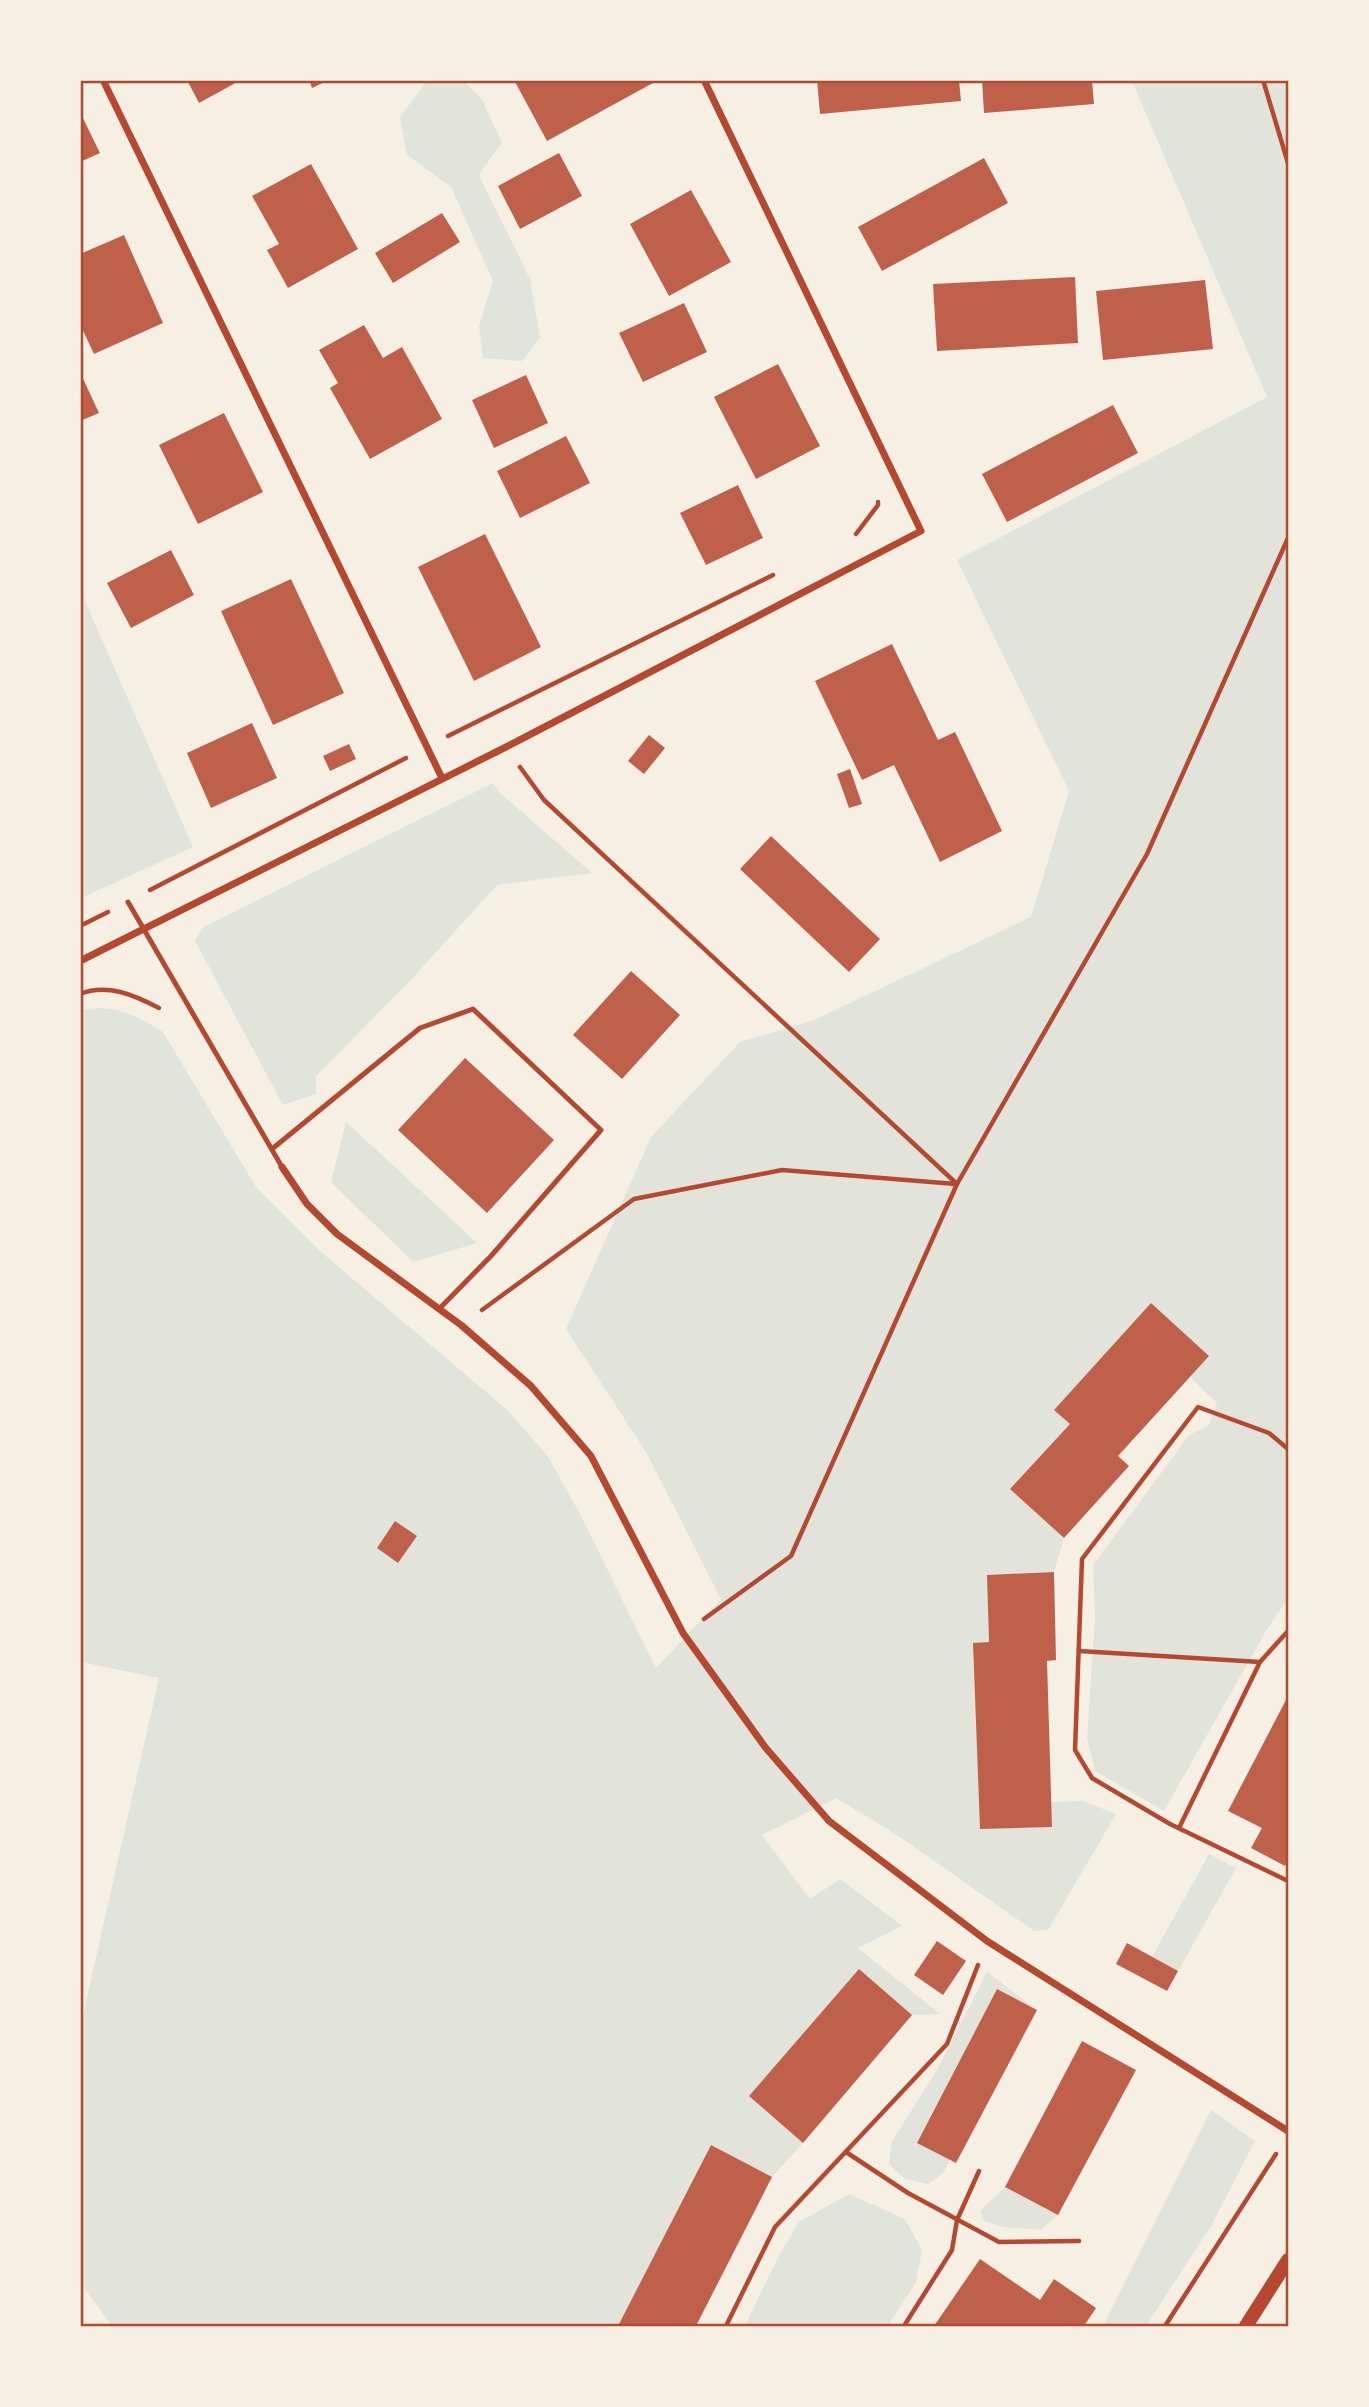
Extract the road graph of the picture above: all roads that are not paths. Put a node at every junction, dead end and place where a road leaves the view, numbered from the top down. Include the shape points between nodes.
1 (103, 80) edge
2 (704, 80) edge
3 (442, 778) junction
4 (128, 902) road end
5 (145, 928) junction
6 (80, 961) edge
7 (272, 1149) junction
8 (282, 1167) joint
9 (439, 1309) junction
10 (1289, 2131) edge
11 (1289, 2260) edge
12 (1246, 2326) edge

1 - 3 street
2 - 3 street via 921,531
3 - 5 street
4 - 5 lane
5 - 6 street
5 - 7 lane
7 - 8 lane
7 - 9 lane via 420,1028 473,1009 601,1129
8 - 9 street via 307,1204 337,1234
9 - 10 street via 531,1386 591,1456 683,1633 765,1748 829,1821 987,1941
11 - 12 main road

